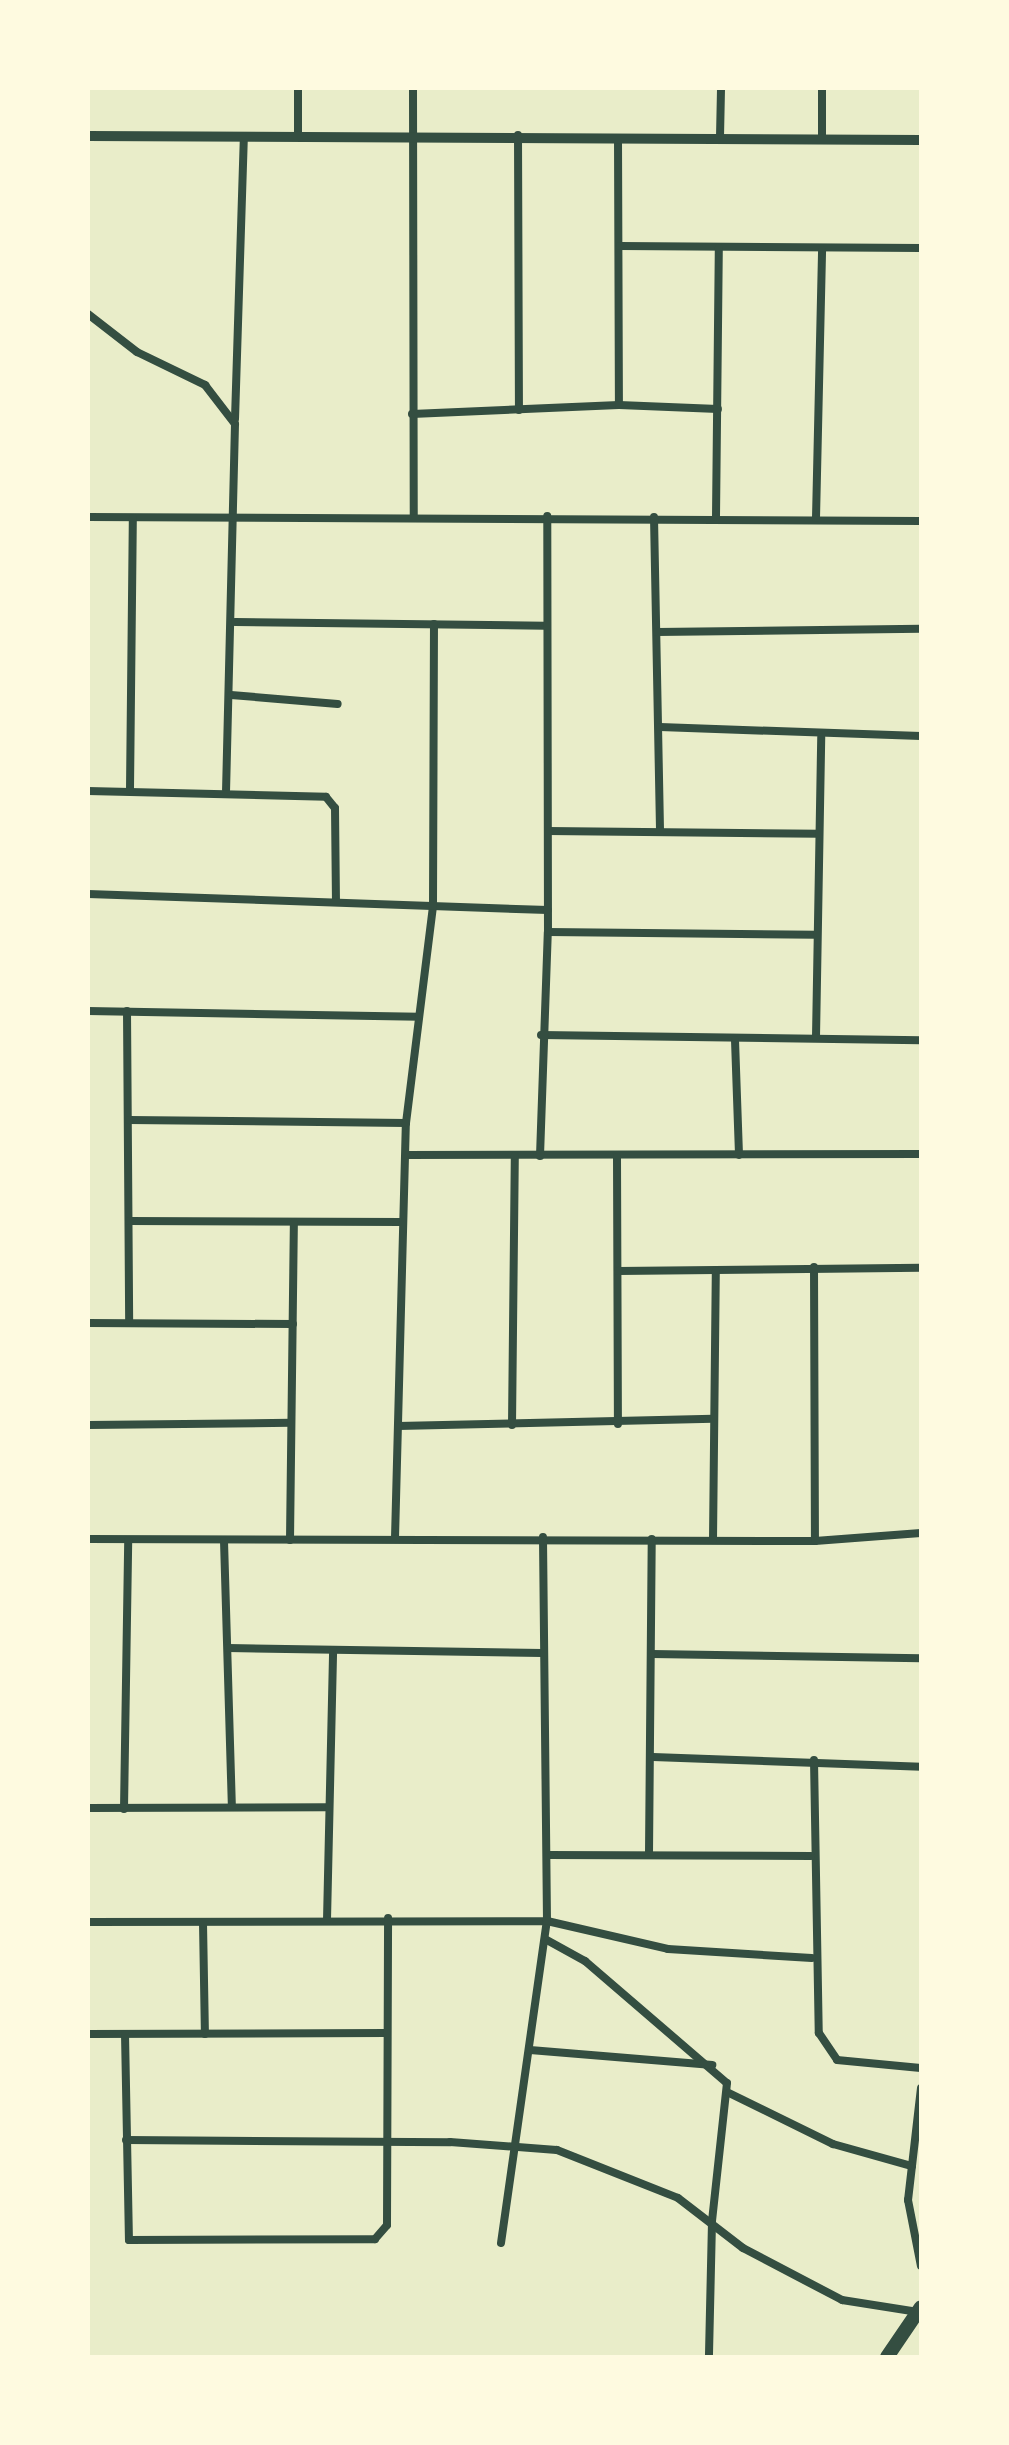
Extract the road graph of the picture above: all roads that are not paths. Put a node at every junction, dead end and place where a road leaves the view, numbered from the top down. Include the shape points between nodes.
1 (298, 88) edge
2 (413, 88) edge
3 (721, 88) edge
4 (822, 88) edge
5 (518, 134) junction
6 (88, 136) edge
7 (822, 136) junction
8 (244, 137) junction
9 (298, 137) junction
10 (720, 137) junction
11 (414, 138) junction
12 (618, 138) junction
13 (921, 140) edge
14 (620, 246) junction
15 (719, 248) junction
16 (921, 248) edge
17 (822, 250) junction
18 (88, 314) edge
19 (619, 405) junction
20 (718, 409) junction
21 (519, 410) junction
22 (412, 414) junction
23 (235, 424) junction
24 (414, 516) junction
25 (547, 516) junction
26 (88, 517) edge
27 (654, 517) junction
28 (716, 517) junction
29 (133, 518) junction
30 (235, 518) junction
31 (816, 518) junction
32 (921, 521) edge
33 (235, 622) junction
34 (434, 624) junction
35 (545, 626) junction
36 (921, 629) edge
37 (657, 632) junction
38 (231, 695) junction
39 (338, 704) dead end
40 (660, 727) junction
41 (921, 736) edge
42 (821, 737) junction
43 (130, 789) junction
44 (226, 790) junction
45 (88, 791) edge
46 (548, 831) junction
47 (660, 832) junction
48 (819, 834) junction
49 (88, 894) edge
50 (336, 901) junction
51 (433, 906) junction
52 (548, 910) junction
53 (548, 932) junction
54 (816, 935) junction
55 (88, 1011) edge
56 (127, 1011) junction
57 (419, 1017) junction
58 (541, 1035) junction
59 (816, 1037) junction
60 (735, 1040) junction
61 (921, 1040) edge
62 (129, 1120) junction
63 (406, 1123) junction
64 (921, 1154) edge
65 (406, 1155) junction
66 (739, 1155) junction
67 (515, 1156) junction
68 (540, 1156) junction
69 (617, 1157) junction
70 (129, 1221) junction
71 (402, 1222) junction
72 (294, 1223) junction
73 (814, 1267) junction
74 (921, 1268) edge
75 (618, 1271) junction
76 (716, 1271) junction
77 (88, 1323) edge
78 (129, 1323) junction
79 (293, 1324) junction
80 (713, 1419) junction
81 (291, 1423) junction
82 (618, 1424) junction
83 (88, 1425) edge
84 (512, 1425) junction
85 (398, 1426) junction
86 (921, 1533) edge
87 (543, 1537) junction
88 (395, 1538) junction
89 (88, 1539) edge
90 (652, 1539) junction
91 (128, 1540) junction
92 (290, 1540) junction
93 (713, 1540) junction
94 (224, 1541) junction
95 (815, 1541) junction
96 (228, 1648) junction
97 (333, 1650) junction
98 (542, 1653) junction
99 (652, 1654) junction
100 (921, 1658) edge
101 (653, 1757) junction
102 (814, 1760) junction
103 (921, 1767) edge
104 (232, 1807) junction
105 (326, 1807) junction
106 (88, 1808) edge
107 (124, 1809) junction
108 (649, 1853) junction
109 (548, 1855) junction
110 (811, 1856) junction
111 (388, 1918) junction
112 (327, 1920) junction
113 (547, 1921) junction
114 (88, 1922) edge
115 (203, 1923) junction
116 (545, 1939) junction
117 (812, 1958) junction
118 (386, 2033) junction
119 (88, 2034) edge
120 (125, 2034) junction
121 (205, 2034) junction
122 (530, 2050) junction
123 (713, 2065) junction
124 (921, 2068) edge
125 (921, 2088) edge
126 (729, 2093) junction
127 (126, 2140) junction
128 (518, 2144) junction
129 (384, 2145) junction
130 (912, 2166) junction
131 (712, 2222) junction
132 (501, 2243) dead end
133 (921, 2266) edge
134 (920, 2309) edge
135 (709, 2357) edge
136 (887, 2357) edge

1 - 9 street
2 - 11 street
3 - 10 street
4 - 7 street
5 - 11 street
5 - 12 street
5 - 21 street
6 - 8 street
7 - 10 street
7 - 13 street
8 - 9 street
8 - 23 street
9 - 11 street
10 - 12 street
11 - 22 street
12 - 14 street
14 - 15 street
14 - 19 street
15 - 17 street
15 - 20 street
16 - 17 street
17 - 31 street
18 - 23 street via 137,352 205,385
19 - 20 street
19 - 21 street
20 - 28 street
21 - 22 street
22 - 24 street
23 - 30 street
24 - 25 street
24 - 30 street
25 - 27 street
25 - 35 street
26 - 29 street
27 - 28 street
27 - 37 street
28 - 31 street
29 - 30 street
29 - 43 street
30 - 33 street
31 - 32 street
33 - 34 street
33 - 38 street
34 - 35 street
34 - 51 street
35 - 46 street
36 - 37 street
37 - 40 street
38 - 39 street
38 - 44 street
40 - 42 street
40 - 47 street
41 - 42 street
42 - 48 street
43 - 44 street
43 - 45 street
44 - 50 street via 333,801
46 - 47 street
46 - 52 street
47 - 48 street
48 - 54 street
49 - 50 street
50 - 51 street
51 - 52 street
51 - 57 street
52 - 53 street
53 - 54 street
53 - 58 street
54 - 59 street
55 - 56 street
56 - 57 street
56 - 62 street
57 - 63 street
58 - 60 street
58 - 68 street
59 - 60 street
59 - 61 street
60 - 66 street
62 - 63 street
62 - 70 street
63 - 65 street
64 - 66 street
65 - 67 street
65 - 71 street
66 - 69 street
67 - 68 street
67 - 84 street
68 - 69 street
69 - 75 street
70 - 72 street
70 - 78 street
71 - 72 street
71 - 85 street
72 - 79 street
73 - 74 street
73 - 76 street
73 - 95 street
75 - 76 street
75 - 82 street
76 - 80 street
77 - 78 street
78 - 79 street
79 - 81 street
80 - 82 street
80 - 93 street
81 - 83 street
81 - 92 street
82 - 84 street
84 - 85 street
85 - 88 street
86 - 95 street
87 - 88 street
87 - 90 street
87 - 98 street
88 - 92 street
89 - 91 street
90 - 93 street
90 - 99 street
91 - 94 street
91 - 107 street
92 - 94 street
93 - 95 street
94 - 96 street
96 - 97 street
96 - 104 street
97 - 98 street
97 - 105 street
98 - 109 street
99 - 100 street
99 - 101 street
101 - 102 street
101 - 108 street
102 - 103 street
102 - 110 street
104 - 105 street
104 - 107 street
105 - 112 street
106 - 107 street
108 - 109 street
108 - 110 street
109 - 113 street
110 - 117 street
111 - 112 street
111 - 113 street
111 - 118 street
112 - 115 street
113 - 116 street
113 - 117 street via 668,1949
114 - 115 street
115 - 121 street
116 - 122 street
116 - 123 street via 585,1961
117 - 124 street via 824,2049 854,2064
118 - 121 street
118 - 129 street
119 - 120 street
120 - 121 street
120 - 127 street
122 - 123 street
122 - 128 street
123 - 126 street
125 - 130 street
126 - 130 street via 833,2144
126 - 131 street
127 - 129 street
127 - 129 street via 126,2232 135,2244 375,2239 387,2225
128 - 129 street
128 - 131 street via 591,2158 678,2198
128 - 132 street
130 - 133 street via 908,2200
131 - 134 street via 743,2248 842,2300
131 - 135 street
134 - 136 highway

